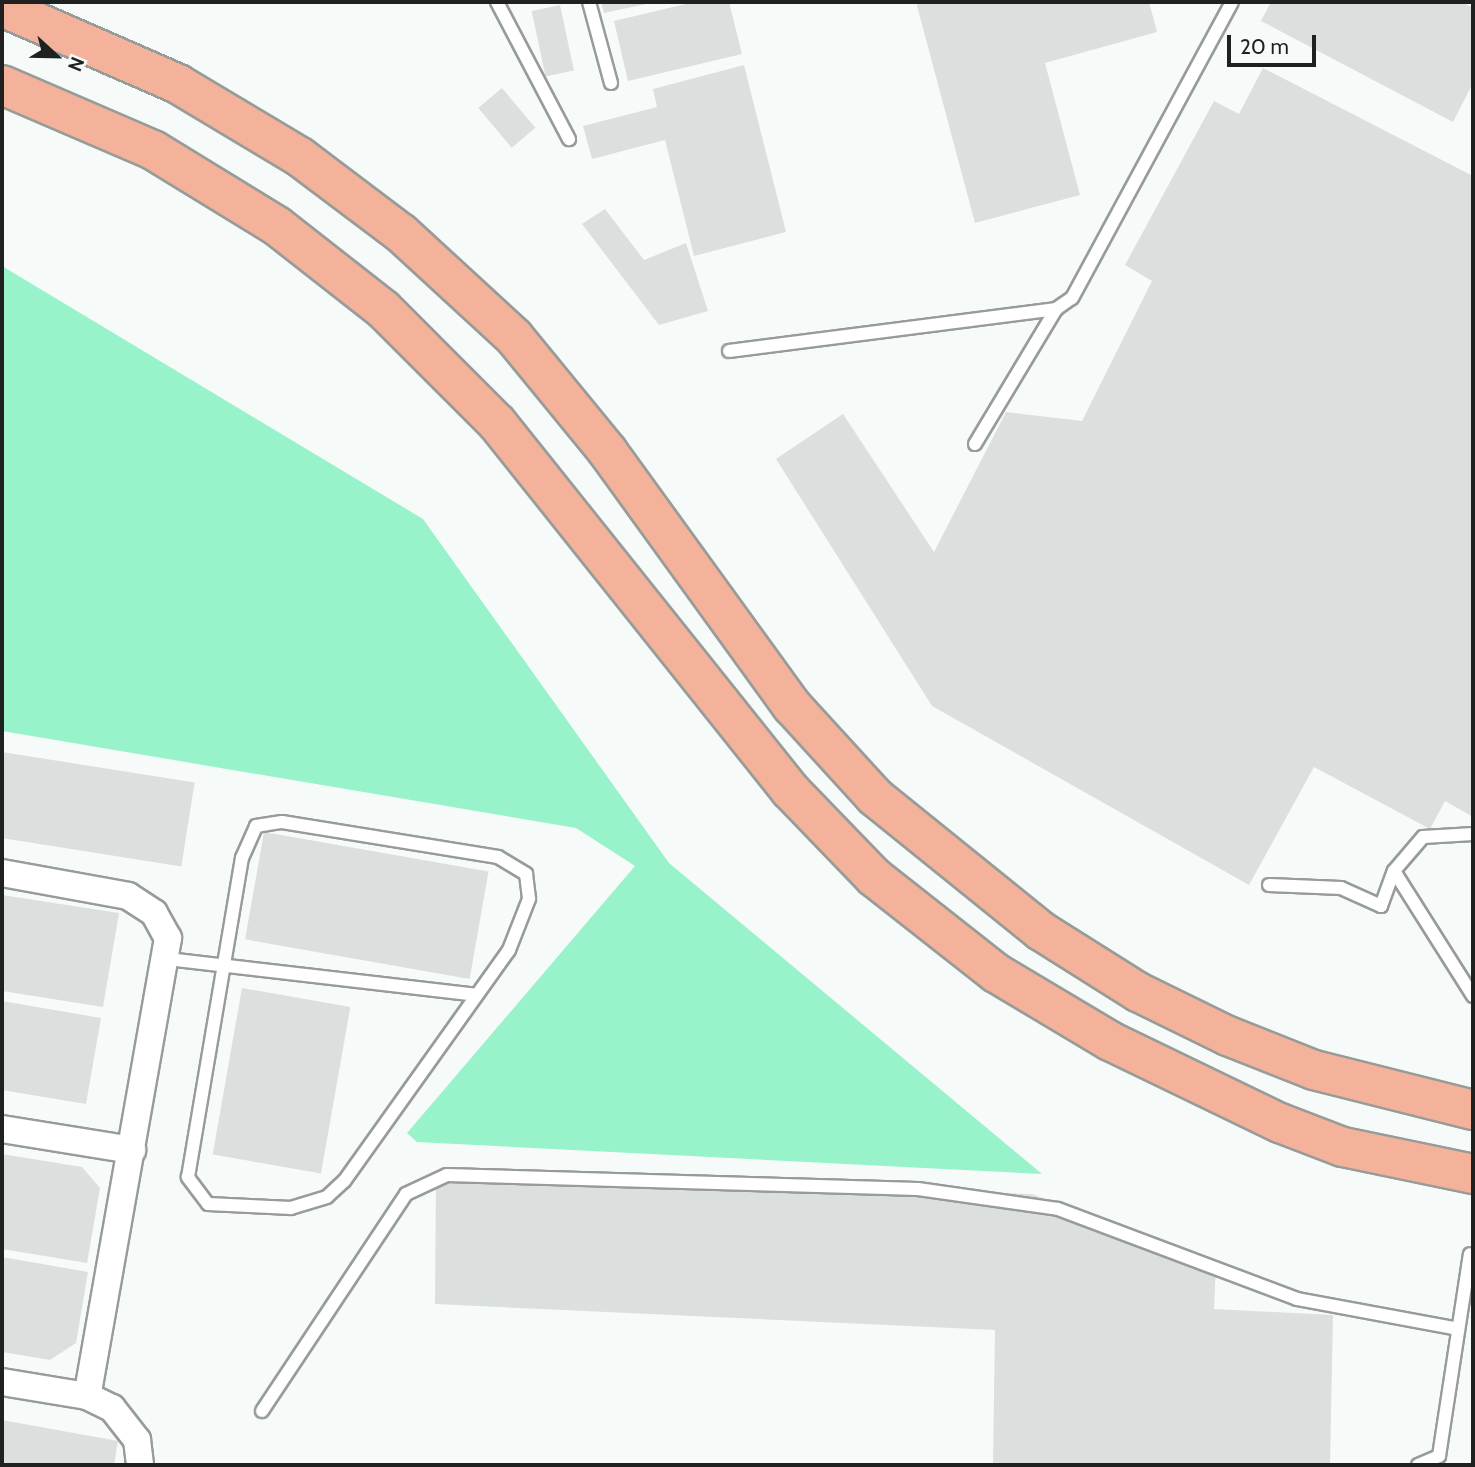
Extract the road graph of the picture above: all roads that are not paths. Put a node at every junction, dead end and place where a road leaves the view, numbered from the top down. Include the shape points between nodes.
1 (497, 2) edge
2 (589, 2) edge
3 (1232, 2) edge
4 (15, 12) edge
5 (611, 83) dead end
6 (2, 85) edge
7 (569, 139) dead end
8 (1056, 309) junction
9 (729, 351) dead end
10 (975, 444) dead end
11 (1473, 834) edge
12 (1394, 871) junction
13 (2, 873) edge
14 (1269, 885) dead end
15 (167, 959) junction
16 (225, 966) junction
17 (476, 995) junction
18 (1473, 996) edge
19 (1473, 1110) edge
20 (2, 1129) edge
21 (132, 1150) junction
22 (1473, 1174) edge
23 (1470, 1254) dead end
24 (1454, 1328) junction
25 (2, 1382) edge
26 (87, 1396) junction
27 (262, 1411) dead end
28 (140, 1465) edge
29 (1418, 1465) edge

1 - 7 lane
2 - 5 lane
3 - 8 lane via 1072,299
4 - 19 highway via 178,84 300,157 401,233 514,337 608,452 792,706 876,797 958,869 1138,992 1228,1036 1326,1073
6 - 22 highway via 153,150 277,226 383,309 497,423 790,789 874,877 996,973 1111,1041 1280,1123 1343,1147
8 - 9 lane
8 - 10 lane
11 - 12 lane via 1423,837
12 - 14 lane via 1381,906 1341,888
12 - 18 lane
13 - 15 street via 128,896 154,913 168,938
15 - 16 lane
15 - 21 street
16 - 17 lane
16 - 17 lane via 247,841 256,826 282,821 498,857 526,874 524,923
16 - 17 lane via 188,1177 208,1204 291,1208 327,1197 358,1163
20 - 21 street
21 - 26 street
23 - 24 lane
24 - 27 lane via 1297,1299 1058,1209 918,1189 447,1175 405,1194
24 - 29 lane via 1439,1456
25 - 26 street
26 - 28 street via 112,1408 137,1440

